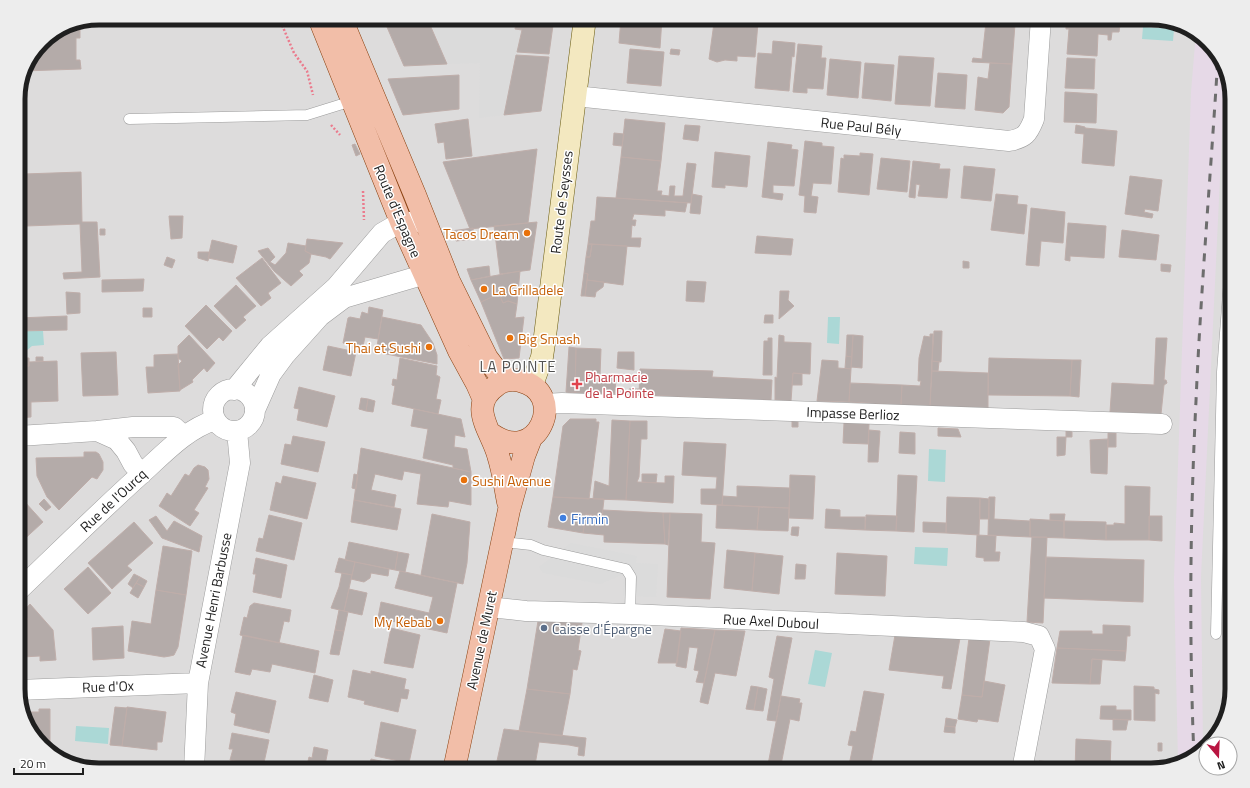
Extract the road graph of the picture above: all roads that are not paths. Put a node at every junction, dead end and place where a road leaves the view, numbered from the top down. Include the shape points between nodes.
1 (322, 25) edge
2 (344, 25) edge
3 (584, 25) edge
4 (1041, 25) edge
5 (575, 96) junction
6 (352, 101) junction
7 (129, 119) dead end
8 (401, 222) junction
9 (427, 222) junction
10 (441, 259) junction
11 (426, 274) junction
12 (1225, 333) edge
13 (509, 380) junction
14 (532, 385) junction
15 (234, 390) junction
16 (484, 400) junction
17 (544, 404) junction
18 (255, 410) junction
19 (215, 420) junction
20 (1162, 424) dead end
21 (97, 431) junction
22 (238, 431) junction
23 (490, 433) junction
24 (25, 436) edge
25 (184, 436) junction
26 (531, 438) junction
27 (142, 474) junction
28 (509, 510) junction
29 (503, 542) junction
30 (25, 583) edge
31 (489, 607) junction
32 (630, 614) junction
33 (1216, 634) dead end
34 (198, 683) junction
35 (25, 690) edge
36 (194, 763) edge
37 (456, 763) edge
38 (1023, 763) edge

1 - 6 main road, Route d'Espagne
2 - 9 main road, Route d'Espagne
3 - 5 main road, Route de Seysses
4 - 5 street, Rue Paul Bély via 1034,119 1030,131 1021,139 1009,141
5 - 14 main road, Route de Seysses via 545,336 542,356
6 - 7 lane via 307,115
6 - 8 main road, Route d'Espagne
8 - 9 street
8 - 11 main road, Route d'Espagne
8 - 15 street via 382,233 336,287 270,346
9 - 10 main road, Route d'Espagne
10 - 11 street
10 - 13 main road, Route d'Espagne via 449,281 487,358 496,370
11 - 16 main road, Route d'Espagne via 459,351
11 - 18 street via 344,298 320,316 271,374
12 - 33 lane
13 - 14 main road
13 - 16 main road via 494,387
14 - 17 main road
15 - 18 street via 241,390 247,394 254,403
15 - 19 street via 221,394 216,400 213,413
16 - 23 main road via 482,414
17 - 20 street, Impasse Berlioz
17 - 26 main road via 543,423
18 - 22 street via 248,426
19 - 22 street via 228,431
19 - 25 street, Rue de l'Ourcq via 202,424
21 - 24 street
21 - 25 street via 132,427 174,427
21 - 27 street via 117,440 132,464
22 - 34 street, Avenue Henri Barbusse via 240,463
23 - 26 main road via 499,440 510,443
23 - 28 main road, Avenue de Muret via 498,455
25 - 27 street, Rue de l'Ourcq
26 - 28 main road, Avenue de Muret
27 - 30 street, Rue de l'Ourcq
28 - 29 main road, Avenue de Muret
29 - 31 main road, Avenue de Muret
29 - 32 lane via 531,545 626,569 631,578
31 - 32 street, Rue Axel Duboul via 526,612
31 - 37 main road, Avenue de Muret
32 - 38 street, Rue Axel Duboul via 1024,632 1039,636 1045,649
34 - 35 street, Rue d'Ox
34 - 36 street, Avenue Henri Barbusse

